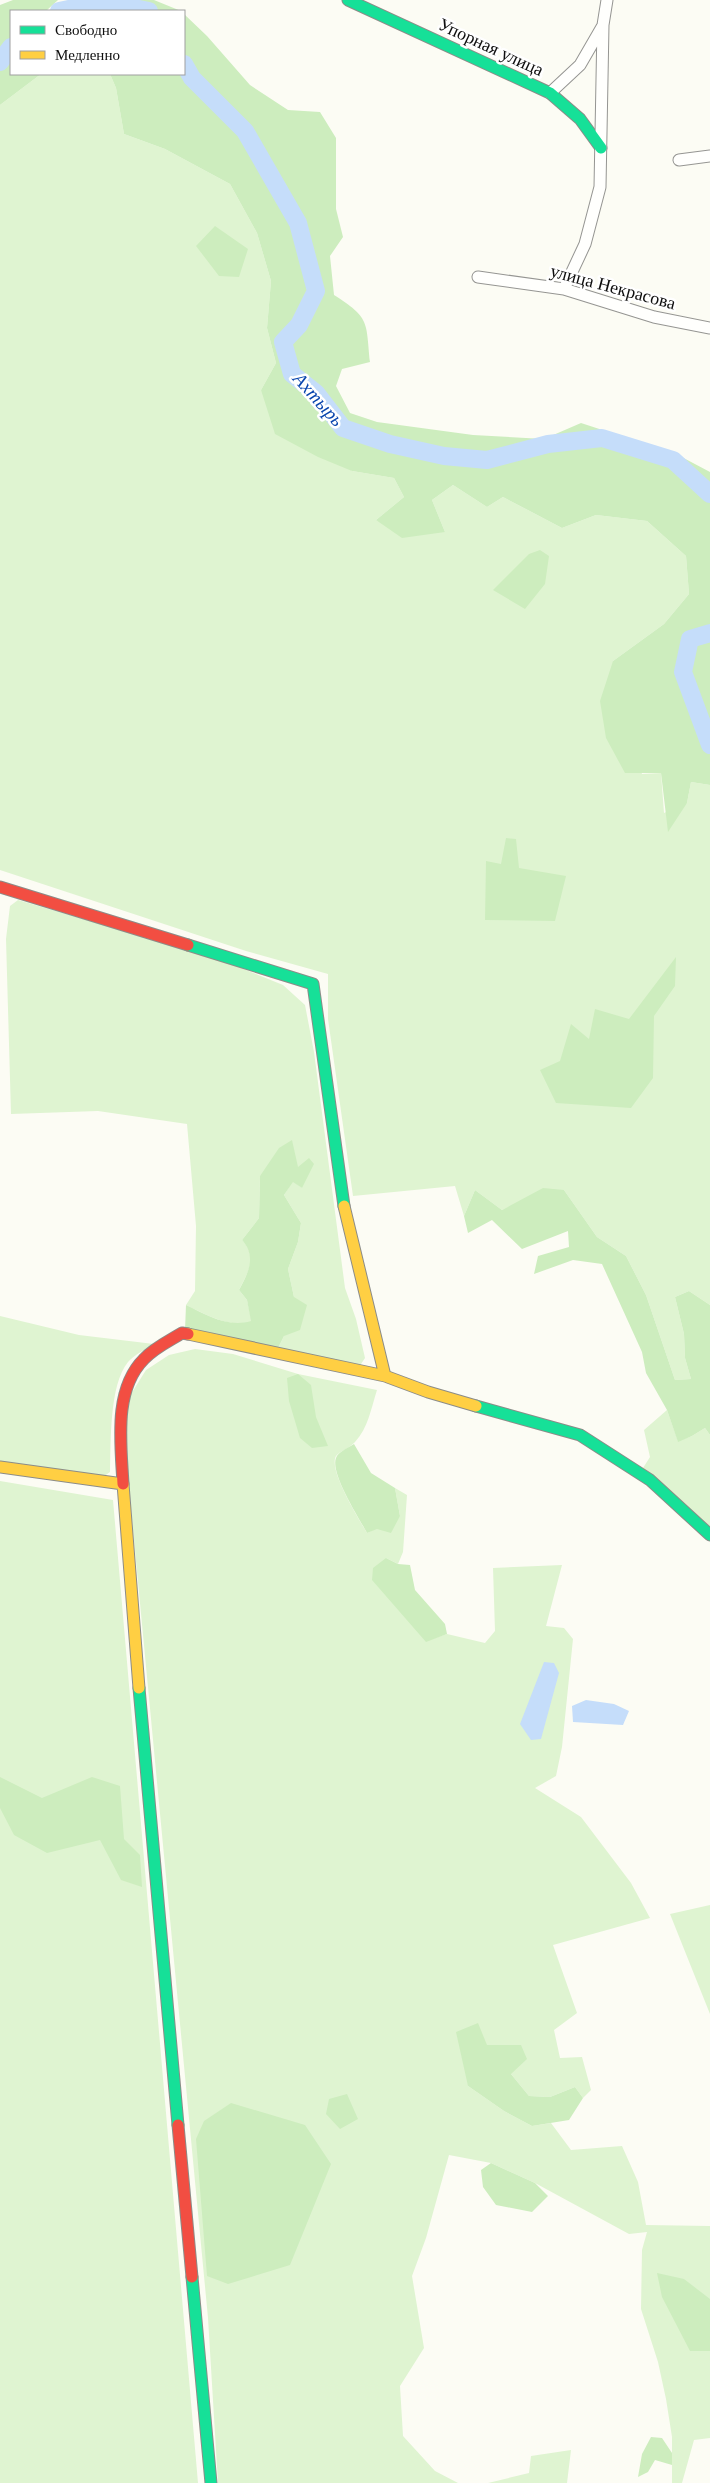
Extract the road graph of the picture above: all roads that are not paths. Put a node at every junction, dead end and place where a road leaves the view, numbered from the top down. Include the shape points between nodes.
1 (348, 0) edge
2 (607, 0) edge
3 (603, 25) junction
4 (550, 94) junction
5 (601, 148) junction
6 (710, 156) edge
7 (678, 160) dead end
8 (478, 277) dead end
9 (564, 289) junction
10 (710, 328) edge
11 (0, 887) edge
12 (385, 1376) junction
13 (0, 1467) edge
14 (122, 1484) junction
15 (710, 1535) edge
16 (211, 2483) edge

1 - 4 street, Упорная улица
2 - 3 street
3 - 4 street via 580,65
3 - 5 street
4 - 5 street, Упорная улица via 580,118
5 - 9 street via 600,187 584,244
6 - 7 street
8 - 9 street, улица Некрасова
9 - 10 street, улица Некрасова via 654,317
11 - 12 street via 313,984 342,1197
12 - 14 street via 182,1333 139,1364 122,1400
12 - 15 street via 428,1392 580,1435 650,1480
13 - 14 street
14 - 16 street

